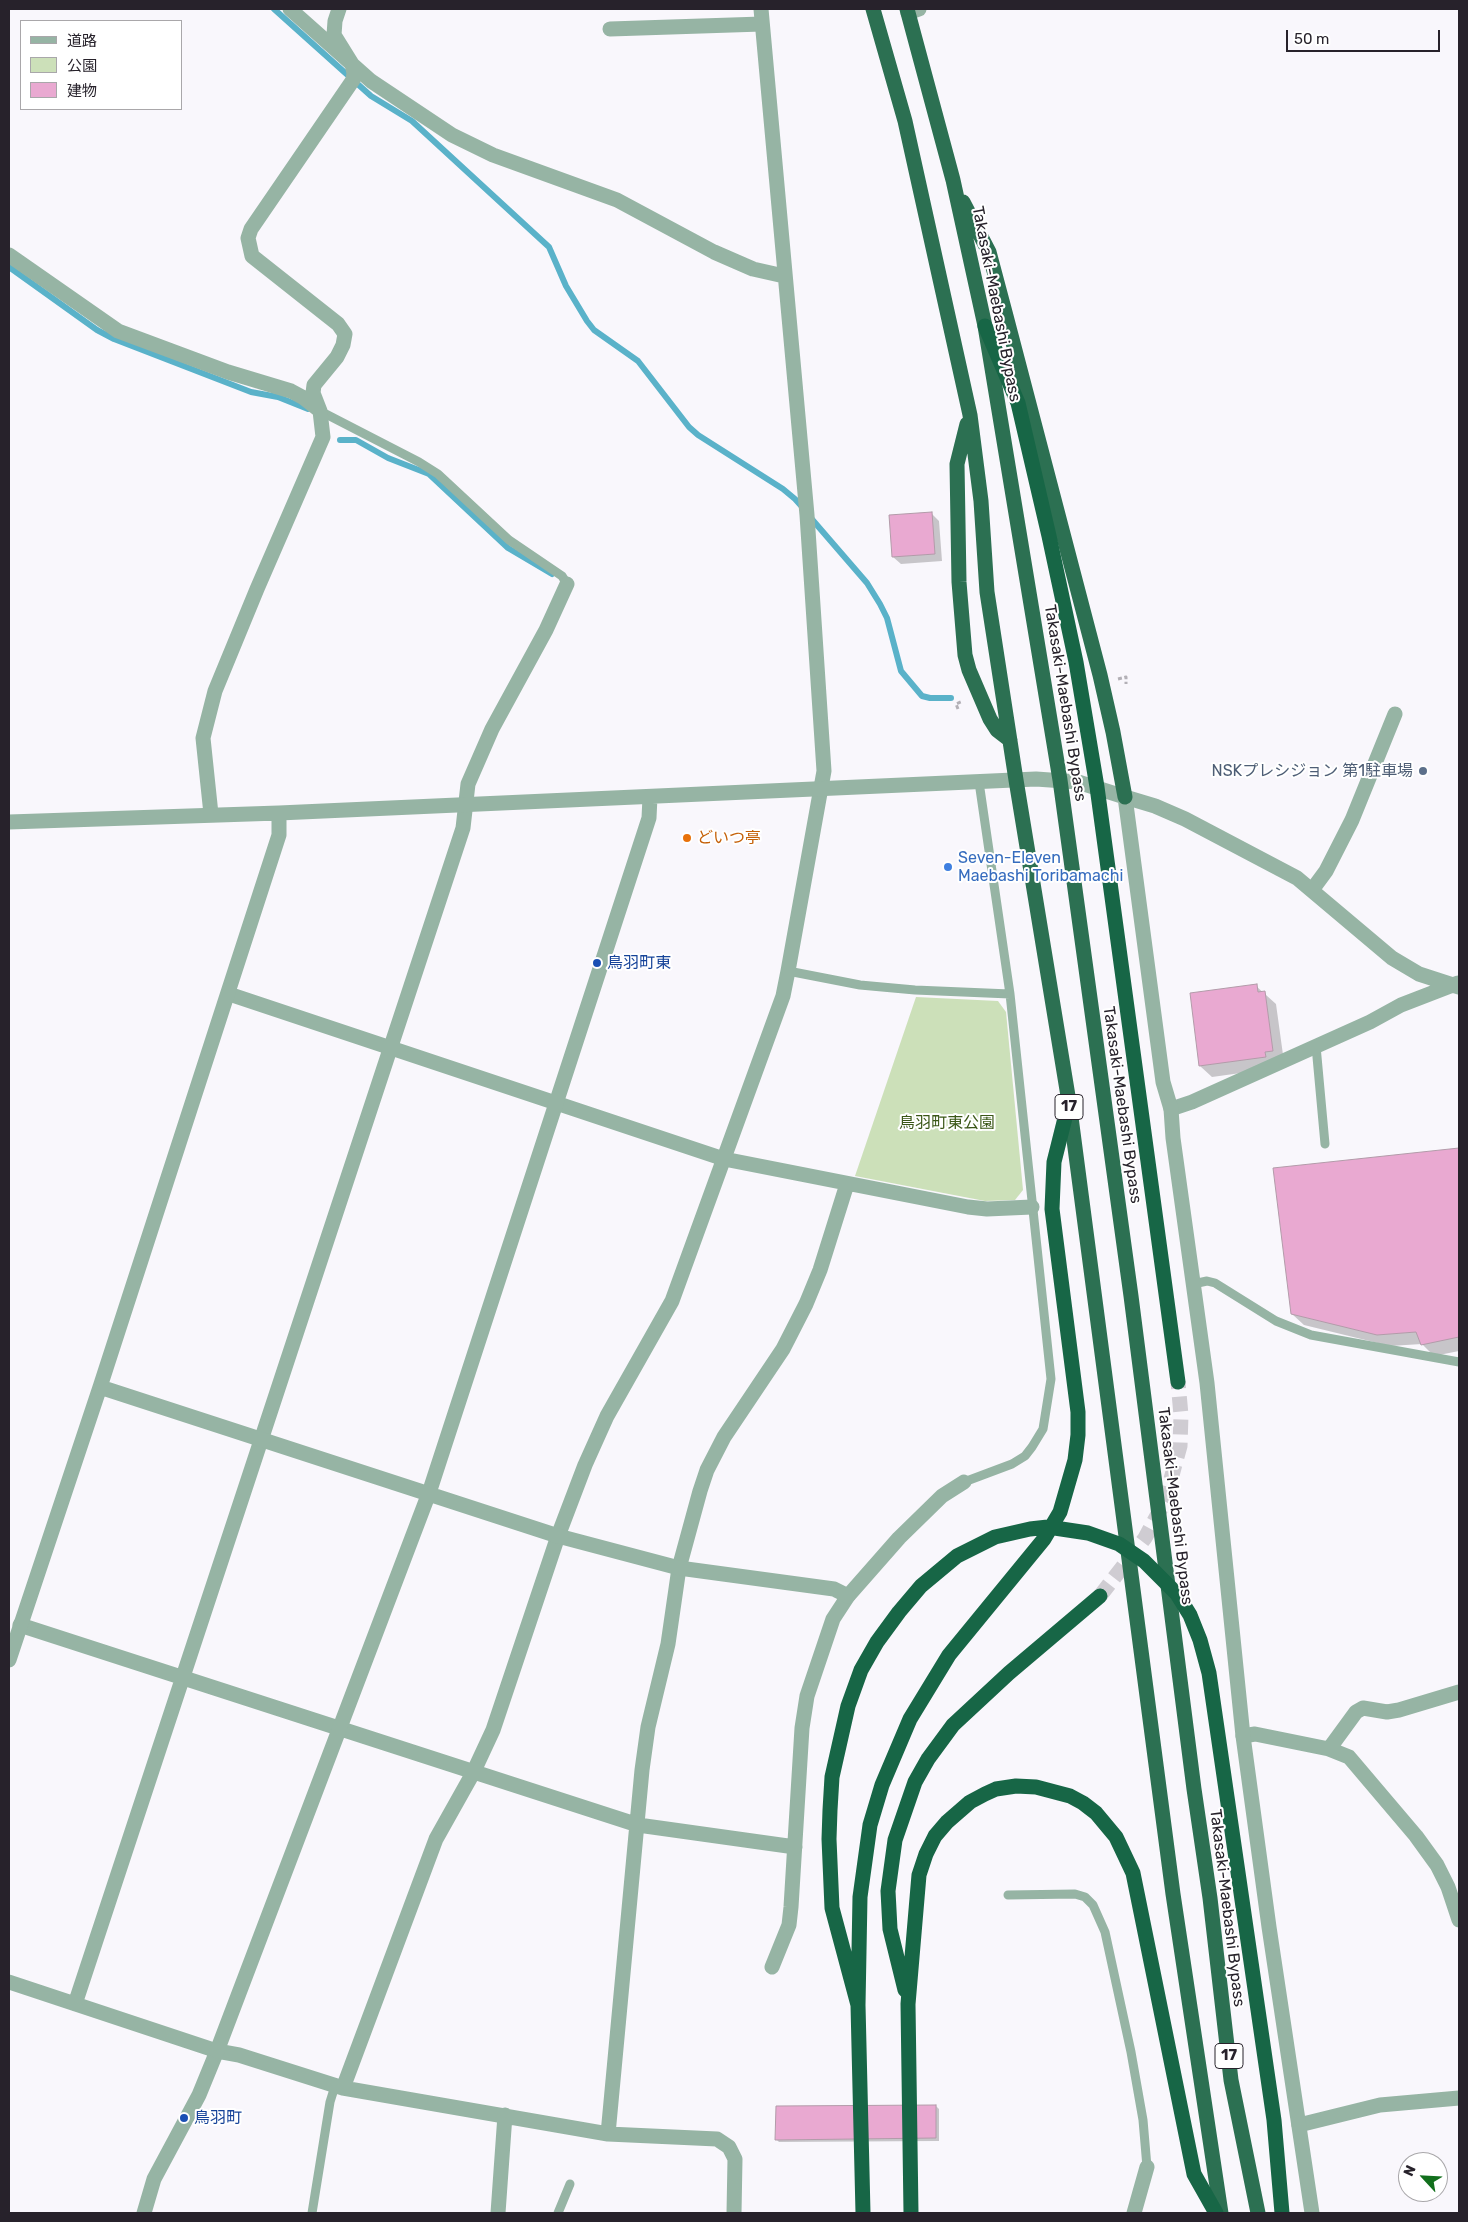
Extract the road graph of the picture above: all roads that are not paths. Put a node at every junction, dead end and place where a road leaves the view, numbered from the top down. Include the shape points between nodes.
1 (290, 9) edge
2 (339, 9) edge
3 (873, 9) edge
4 (911, 10) edge
5 (762, 16) edge
6 (610, 29) dead end
7 (352, 64) junction
8 (953, 180) junction
9 (9, 255) edge
10 (784, 276) junction
11 (985, 326) junction
12 (320, 411) junction
13 (970, 415) junction
14 (567, 584) joint
15 (1394, 714) dead end
16 (1010, 740) junction
17 (1016, 780) junction
18 (1060, 780) junction
19 (979, 782) junction
20 (1097, 787) junction
21 (821, 789) junction
22 (650, 797) junction
23 (1125, 797) junction
24 (465, 805) junction
25 (279, 813) junction
26 (211, 814) junction
27 (9, 822) edge
28 (1312, 890) junction
29 (788, 971) junction
30 (1458, 985) edge
31 (229, 994) junction
32 (1010, 994) junction
33 (1316, 1046) junction
34 (390, 1049) junction
35 (1069, 1102) junction
36 (556, 1104) junction
37 (1171, 1109) junction
38 (1325, 1144) dead end
39 (724, 1159) junction
40 (847, 1184) junction
41 (1032, 1207) junction
42 (1193, 1284) junction
43 (1459, 1362) edge
44 (1178, 1382) tunnel mouth
45 (100, 1387) junction
46 (262, 1441) junction
47 (964, 1482) joint
48 (429, 1493) junction
49 (558, 1536) junction
50 (680, 1568) junction
51 (848, 1596) junction
52 (1100, 1596) tunnel mouth
53 (20, 1625) junction
54 (9, 1660) edge
55 (184, 1679) junction
56 (1459, 1692) edge
57 (340, 1729) junction
58 (1243, 1736) junction
59 (1330, 1749) junction
60 (473, 1773) junction
61 (638, 1825) junction
62 (795, 1847) junction
63 (1008, 1895) dead end
64 (1459, 1920) edge
65 (772, 1966) dead end
66 (9, 1982) edge
67 (75, 2004) junction
68 (908, 2004) junction
69 (858, 2005) junction
70 (217, 2051) junction
71 (339, 2087) junction
72 (1459, 2098) edge
73 (505, 2115) junction
74 (1299, 2125) junction
75 (608, 2134) junction
76 (1147, 2166) joint
77 (570, 2184) dead end
78 (144, 2213) edge
79 (312, 2213) edge
80 (498, 2213) edge
81 (558, 2213) edge
82 (734, 2213) edge
83 (863, 2213) edge
84 (911, 2213) edge
85 (1136, 2213) edge
86 (1216, 2213) edge
87 (1221, 2213) edge
88 (1258, 2213) edge
89 (1282, 2213) edge
90 (1312, 2213) edge

1 - 7 street
2 - 7 street via 334,35
3 - 13 highway, 17 via 905,121
4 - 8 highway, Takasaki-Maebashi Bypass / 17
5 - 6 street
5 - 10 street
7 - 10 street via 396,99 469,144 617,200 714,252 753,269
7 - 12 street via 353,80 248,238 252,256 338,324 345,334 337,357 314,385 313,393
8 - 11 highway, Takasaki-Maebashi Bypass / 17
8 - 23 highway via 989,252 1102,684
9 - 12 street via 118,331 228,372 291,391
10 - 21 street via 807,515 824,771
11 - 18 highway, Takasaki-Maebashi Bypass / 17
11 - 20 highway via 1018,403 1076,662
12 - 14 lane via 438,474 509,540 562,576
12 - 26 street via 323,437 215,692 203,738
13 - 16 highway, 17 via 981,501 987,592
13 - 16 highway via 957,464 959,582 965,655 990,719
14 - 24 street via 492,729 468,784
15 - 28 street via 1352,820 1326,872
16 - 17 highway, 17
17 - 18 street
17 - 19 street
17 - 35 highway, 17
18 - 20 street
18 - 88 highway, Takasaki-Maebashi Bypass / 17 via 1131,1296 1231,2080
19 - 21 street
19 - 32 lane
20 - 23 street
20 - 44 highway
21 - 22 street
21 - 29 street
22 - 24 street
22 - 36 street via 649,818
23 - 28 street via 1185,818 1298,878
23 - 37 street via 1163,1082
24 - 25 street
24 - 34 street via 463,828
25 - 26 street
25 - 31 street via 280,835
26 - 27 street
28 - 30 street via 1392,958 1419,974
29 - 32 lane via 860,985
29 - 39 street via 783,996
30 - 33 street via 1401,1005
31 - 34 street
31 - 45 street
32 - 41 lane
33 - 37 street
33 - 38 lane
34 - 36 street
34 - 46 street
35 - 69 highway via 1054,1162 1052,1209 1078,1412 1078,1435 1069,1484 1060,1512 1044,1539 949,1655 910,1719 898,1746 870,1825 864,1861
35 - 87 highway, 17 via 1173,1894
36 - 39 street
36 - 48 street
37 - 42 street
39 - 40 street
39 - 49 street via 672,1302 597,1438
40 - 41 street via 968,1207
40 - 50 street via 806,1304 783,1349 724,1437 707,1470
41 - 47 lane via 1051,1379 1043,1429 1032,1447 1018,1460
42 - 43 lane via 1215,1283 1276,1321 1311,1335
42 - 58 street
45 - 46 street
45 - 53 street
46 - 48 street
46 - 55 street
47 - 51 street via 922,1513
48 - 49 street
48 - 57 street
49 - 50 street
49 - 60 street via 493,1730
50 - 51 street via 834,1589
50 - 61 street via 668,1644 648,1727
51 - 62 street via 833,1619 807,1696
52 - 68 highway via 953,1725 915,1782 895,1840 888,1891 890,1928
53 - 54 street
53 - 55 street
55 - 57 street
55 - 67 street
56 - 59 street via 1399,1710 1387,1712 1363,1708 1356,1712
57 - 60 street
57 - 70 street
58 - 59 street via 1255,1734
58 - 74 street
59 - 64 street via 1349,1757 1416,1836 1441,1872
60 - 61 street
60 - 71 street via 436,1839
61 - 62 street
61 - 75 street
62 - 65 street via 788,1924
63 - 76 lane via 1075,1894 1085,1897 1093,1905 1105,1932 1129,2043 1143,2120
66 - 67 street
67 - 70 street
68 - 84 highway
68 - 86 highway via 920,1875 935,1836 947,1822 970,1802 996,1789 1016,1786 1036,1787 1083,1802 1107,1824 1133,1873 1194,2174
69 - 83 highway
69 - 89 highway via 832,1908 829,1839 832,1777 848,1706 861,1670 877,1642 915,1593 957,1556 994,1537 1030,1529 1048,1527 1100,1536 1138,1556 1177,1594 1190,1615 1209,1673 1274,2120
70 - 71 street via 240,2055
70 - 78 street via 199,2095 154,2179
71 - 73 street
71 - 79 lane via 330,2102
72 - 74 street via 1380,2105
73 - 75 street
73 - 80 street
74 - 90 street
75 - 82 street via 717,2139 729,2147 735,2159
76 - 85 street
77 - 81 lane

